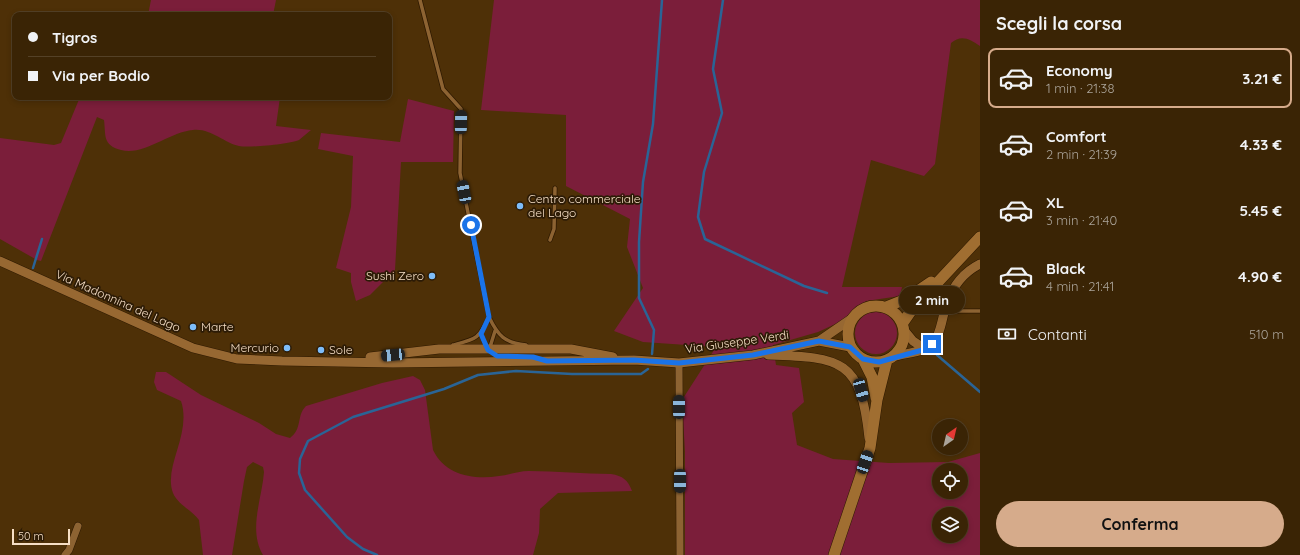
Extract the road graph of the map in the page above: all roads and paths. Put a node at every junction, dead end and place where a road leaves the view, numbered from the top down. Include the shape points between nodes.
1 (420, 0) edge
2 (555, 188) dead end
3 (980, 237) edge
4 (550, 240) dead end
5 (0, 261) edge
6 (980, 264) edge
7 (945, 273) junction
8 (886, 308) junction
9 (944, 311) junction
10 (980, 311) edge
11 (489, 317) junction
12 (851, 319) junction
13 (903, 327) junction
14 (496, 331) junction
15 (481, 334) junction
16 (819, 341) junction
17 (850, 347) junction
18 (439, 349) junction
19 (571, 349) junction
20 (926, 349) junction
21 (488, 350) junction
22 (753, 355) junction
23 (889, 358) junction
24 (863, 359) junction
25 (634, 360) junction
26 (547, 361) junction
27 (323, 362) junction
28 (437, 362) junction
29 (679, 363) junction
30 (877, 400) junction
31 (870, 448) junction
32 (78, 526) dead end
33 (65, 555) edge
34 (680, 555) edge
35 (834, 555) edge

1 - 11 lane via 443,89 461,109 460,173
2 - 4 lane via 554,229
3 - 7 main road
5 - 27 main road, Via Madonnina del Lago via 193,348 237,359
6 - 9 main road via 956,285
7 - 8 main road via 906,299
7 - 13 main road via 910,311
8 - 12 main road via 878,305 867,307
8 - 13 main road via 893,311
9 - 10 lane
9 - 20 main road via 937,338
11 - 14 lane
11 - 15 lane
12 - 16 main road, Via Giuseppe Verdi
12 - 17 main road via 848,328
13 - 20 main road via 912,341
13 - 23 main road via 902,345
14 - 19 lane via 511,344
14 - 21 lane
15 - 18 lane via 470,341
15 - 21 lane
16 - 17 main road, Via Giuseppe Verdi
16 - 22 main road, Via Giuseppe Verdi
17 - 24 main road
18 - 21 main road, Via Giuseppe Verdi
18 - 27 main road, Via Giuseppe Verdi
19 - 21 main road, Via Giuseppe Verdi
19 - 25 main road, Via Giuseppe Verdi
20 - 23 main road
21 - 26 main road, Via Giuseppe Verdi via 497,356 533,357
21 - 28 main road, Via Giuseppe Verdi via 482,356
22 - 29 main road, Via Giuseppe Verdi
22 - 31 main road via 811,356 832,361 851,374 861,390
23 - 24 main road via 871,362
23 - 30 main road
24 - 30 main road via 872,377
25 - 26 main road, Via Giuseppe Verdi
25 - 29 main road, Via Giuseppe Verdi
26 - 28 main road, Via Giuseppe Verdi
27 - 28 main road, Via Giuseppe Verdi
29 - 34 street
30 - 31 main road
31 - 35 main road
32 - 33 street

